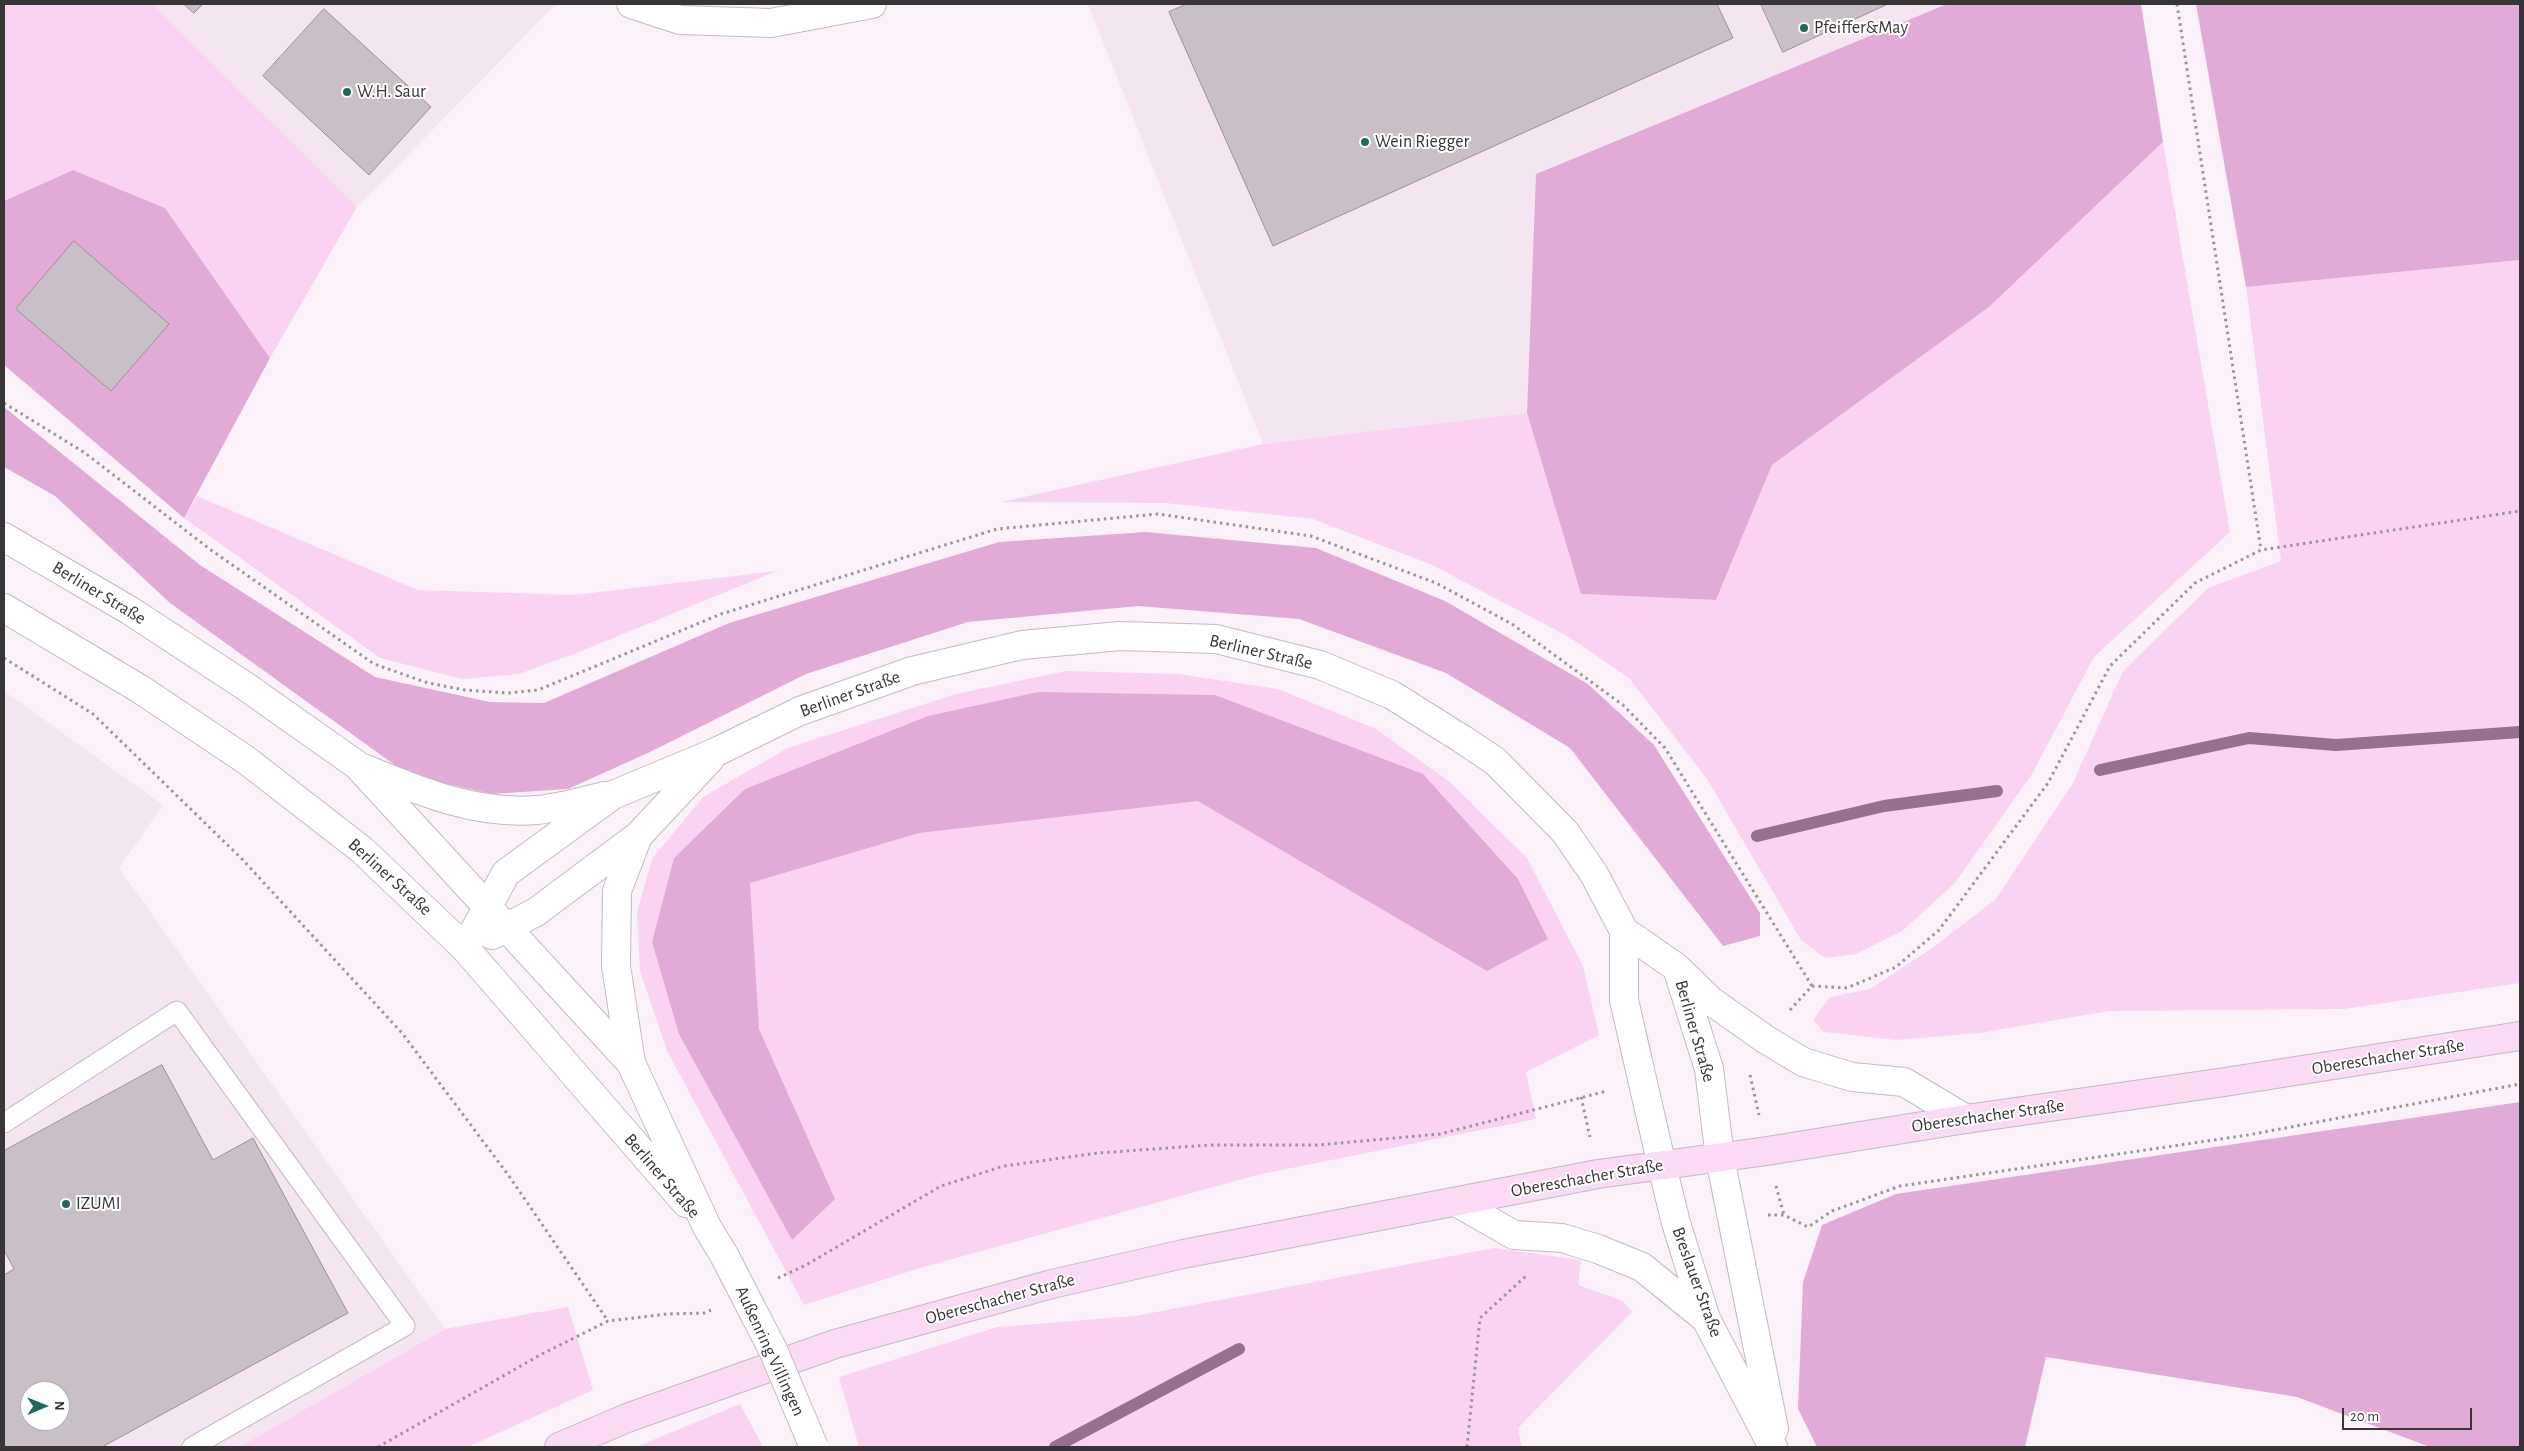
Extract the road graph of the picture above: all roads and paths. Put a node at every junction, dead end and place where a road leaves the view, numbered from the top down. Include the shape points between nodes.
1 (631, 4) edge
2 (872, 4) edge
3 (2177, 4) edge
4 (2520, 510) edge
5 (4, 537) edge
6 (2261, 550) junction
7 (6, 614) edge
8 (4, 658) edge
9 (716, 752) junction
10 (356, 766) junction
11 (614, 794) junction
12 (638, 836) junction
13 (486, 906) junction
14 (508, 927) junction
15 (1624, 931) junction
16 (466, 948) junction
17 (1676, 967) junction
18 (1812, 986) dead end
19 (2520, 1036) edge
20 (631, 1063) junction
21 (2520, 1084) edge
22 (1581, 1097) dead end
23 (1966, 1119) junction
24 (4, 1123) edge
25 (1720, 1158) junction
26 (1662, 1166) junction
27 (1456, 1202) junction
28 (1784, 1215) dead end
29 (706, 1227) junction
30 (724, 1255) joint
31 (1534, 1276) dead end
32 (772, 1281) dead end
33 (713, 1309) dead end
34 (1706, 1319) junction
35 (608, 1321) junction
36 (192, 1447) edge
37 (378, 1447) edge
38 (559, 1447) edge
39 (814, 1447) edge
40 (1466, 1447) edge
41 (1772, 1447) edge
42 (1777, 1447) edge

1 - 2 street via 680,20 771,23
3 - 6 path
4 - 6 path
5 - 10 street, Berliner Straße via 129,610 245,686
6 - 18 path via 2195,583 2110,666 2048,783 1940,930 1896,967 1847,988
7 - 16 street, Berliner Straße via 140,689 246,760 362,850
8 - 35 path via 93,714 242,859 402,1033 509,1176
9 - 11 street, Berliner Straße
9 - 12 street, Berliner Straße
9 - 15 street, Berliner Straße via 800,711 912,671 1022,645 1120,636 1216,639 1320,665 1392,695 1495,761 1565,832 1594,874
10 - 11 street via 427,795 481,808 537,810
10 - 13 street, Berliner Straße
11 - 13 street, Berliner Straße via 506,873
12 - 14 street, Berliner Straße via 536,912
12 - 20 street via 617,890 616,966
13 - 14 street, Berliner Straße
13 - 16 street
14 - 16 street
14 - 20 street, Berliner Straße
15 - 17 street, Berliner Straße
15 - 26 street, Berliner Straße via 1624,1000
16 - 29 street, Berliner Straße
17 - 23 street via 1711,1001 1803,1062 1852,1077 1904,1082
17 - 25 street, Berliner Straße via 1709,1069
19 - 23 main road, Obereschacher Straße
20 - 29 street, Berliner Straße
21 - 28 path via 2248,1135 1900,1186 1832,1211 1808,1227
22 - 32 path via 1440,1134 1318,1145 1210,1145 1098,1153 1004,1166 940,1186 806,1265
23 - 25 main road, Obereschacher Straße
24 - 36 lane via 177,1011 405,1326
25 - 26 main road, Obereschacher Straße
25 - 42 street, Breslauer Straße
26 - 27 main road, Obereschacher Straße
26 - 34 street, Breslauer Straße
27 - 34 street via 1514,1235 1562,1238 1642,1267
27 - 38 main road, Obereschacher Straße via 1174,1256 1052,1284 854,1338 637,1415
29 - 30 street, Berliner Straße
30 - 39 street, Außenring Villingen, bridge via 773,1350
31 - 40 path via 1525,1275 1480,1318
33 - 35 path via 704,1313
34 - 41 street, Breslauer Straße
35 - 37 path via 540,1355

